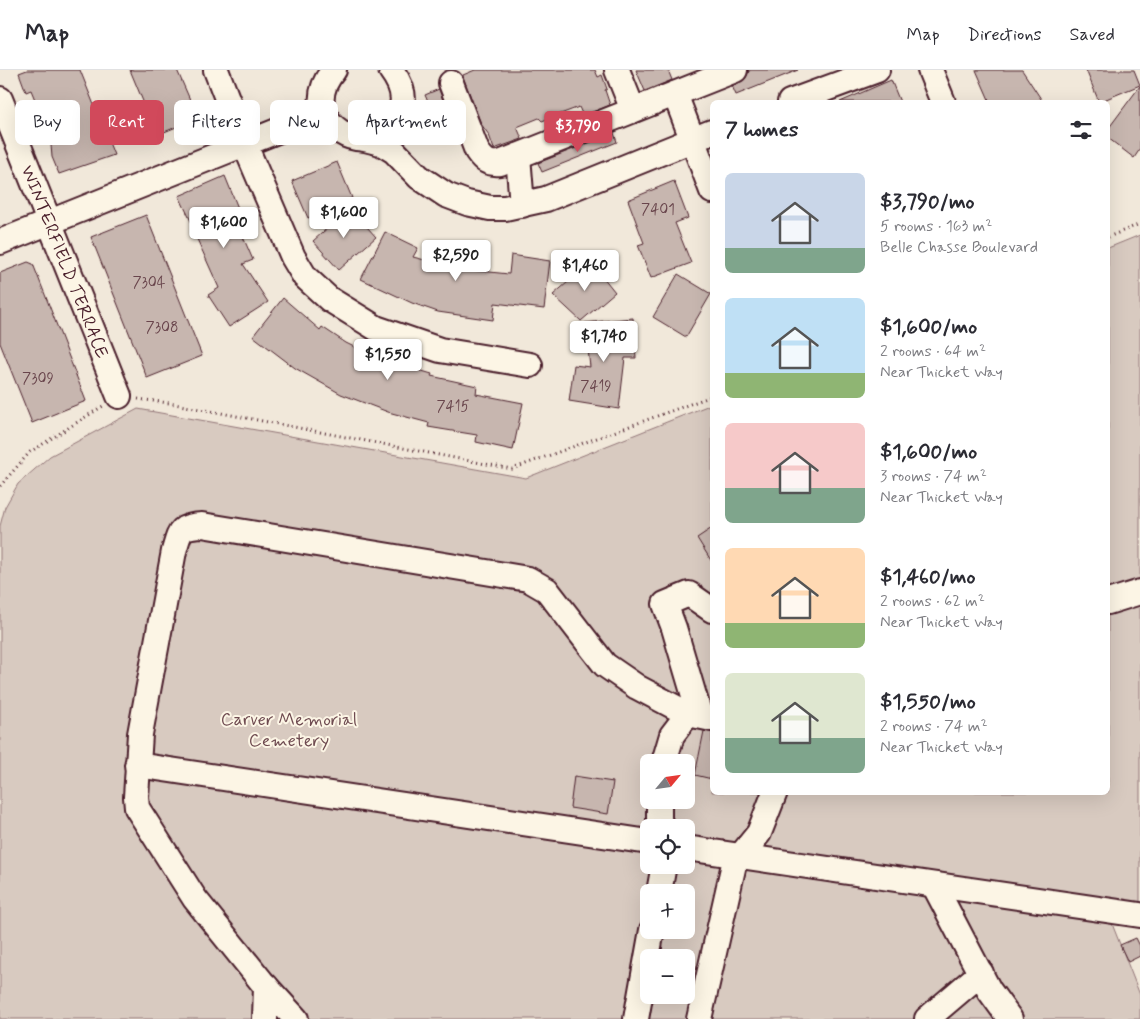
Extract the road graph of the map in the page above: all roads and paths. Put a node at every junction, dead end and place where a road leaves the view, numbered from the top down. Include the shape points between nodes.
1 (216, 70) edge
2 (334, 70) edge
3 (390, 70) edge
4 (617, 70) edge
5 (735, 70) edge
6 (877, 70) edge
7 (930, 70) edge
8 (451, 83) dead end
9 (675, 94) junction
10 (321, 97) junction
11 (0, 100) edge
12 (228, 100) edge
13 (319, 100) edge
14 (322, 100) edge
15 (402, 100) edge
16 (795, 100) edge
17 (942, 100) edge
18 (633, 110) junction
19 (703, 135) edge
20 (245, 145) joint
21 (384, 145) edge
22 (394, 145) edge
23 (394, 151) junction
24 (518, 156) junction
25 (710, 179) edge
26 (522, 205) junction
27 (50, 222) junction
28 (1140, 224) edge
29 (1110, 236) edge
30 (0, 242) edge
31 (530, 365) dead end
32 (119, 396) junction
33 (710, 397) edge
34 (0, 486) edge
35 (1140, 592) edge
36 (1110, 601) edge
37 (710, 609) edge
38 (699, 712) edge
39 (666, 754) edge
40 (137, 765) junction
41 (774, 795) edge
42 (640, 841) edge
43 (695, 849) edge
44 (741, 856) junction
45 (934, 886) junction
46 (1140, 915) edge
47 (650, 939) edge
48 (981, 973) junction
49 (266, 986) junction
50 (265, 1019) edge
51 (296, 1019) edge
52 (636, 1019) edge
53 (699, 1019) edge
54 (927, 1019) edge
55 (1010, 1019) edge

1 - 12 street
2 - 10 street via 325,80
3 - 15 street via 398,79
4 - 18 street
5 - 9 street
6 - 16 street
7 - 17 street
8 - 24 street via 476,151 483,160 490,164 500,163
9 - 18 street
9 - 19 street
10 - 13 street
10 - 14 street
11 - 27 street, WINTERFIELD TERRACE
18 - 24 street
19 - 25 street
19 - 26 street
20 - 27 street
20 - 31 street via 293,257 305,277 329,299 376,328 440,350
21 - 23 street
22 - 23 street
23 - 26 street via 419,176 446,195 490,208
24 - 26 street
27 - 30 street
27 - 32 street, WINTERFIELD TERRACE
28 - 29 path
32 - 33 path via 512,470
32 - 34 path via 30,452
35 - 36 street
37 - 38 street via 689,594 665,604
38 - 39 street via 672,735
38 - 40 street via 637,687 605,666 546,590 528,579 188,526 180,532 174,551
40 - 42 street
40 - 49 street via 137,808 195,899
41 - 44 street via 759,834
43 - 44 street
44 - 45 street
44 - 53 street via 734,864
45 - 46 street
45 - 48 street
47 - 52 street
48 - 54 street
48 - 55 street
49 - 50 street
49 - 51 street

